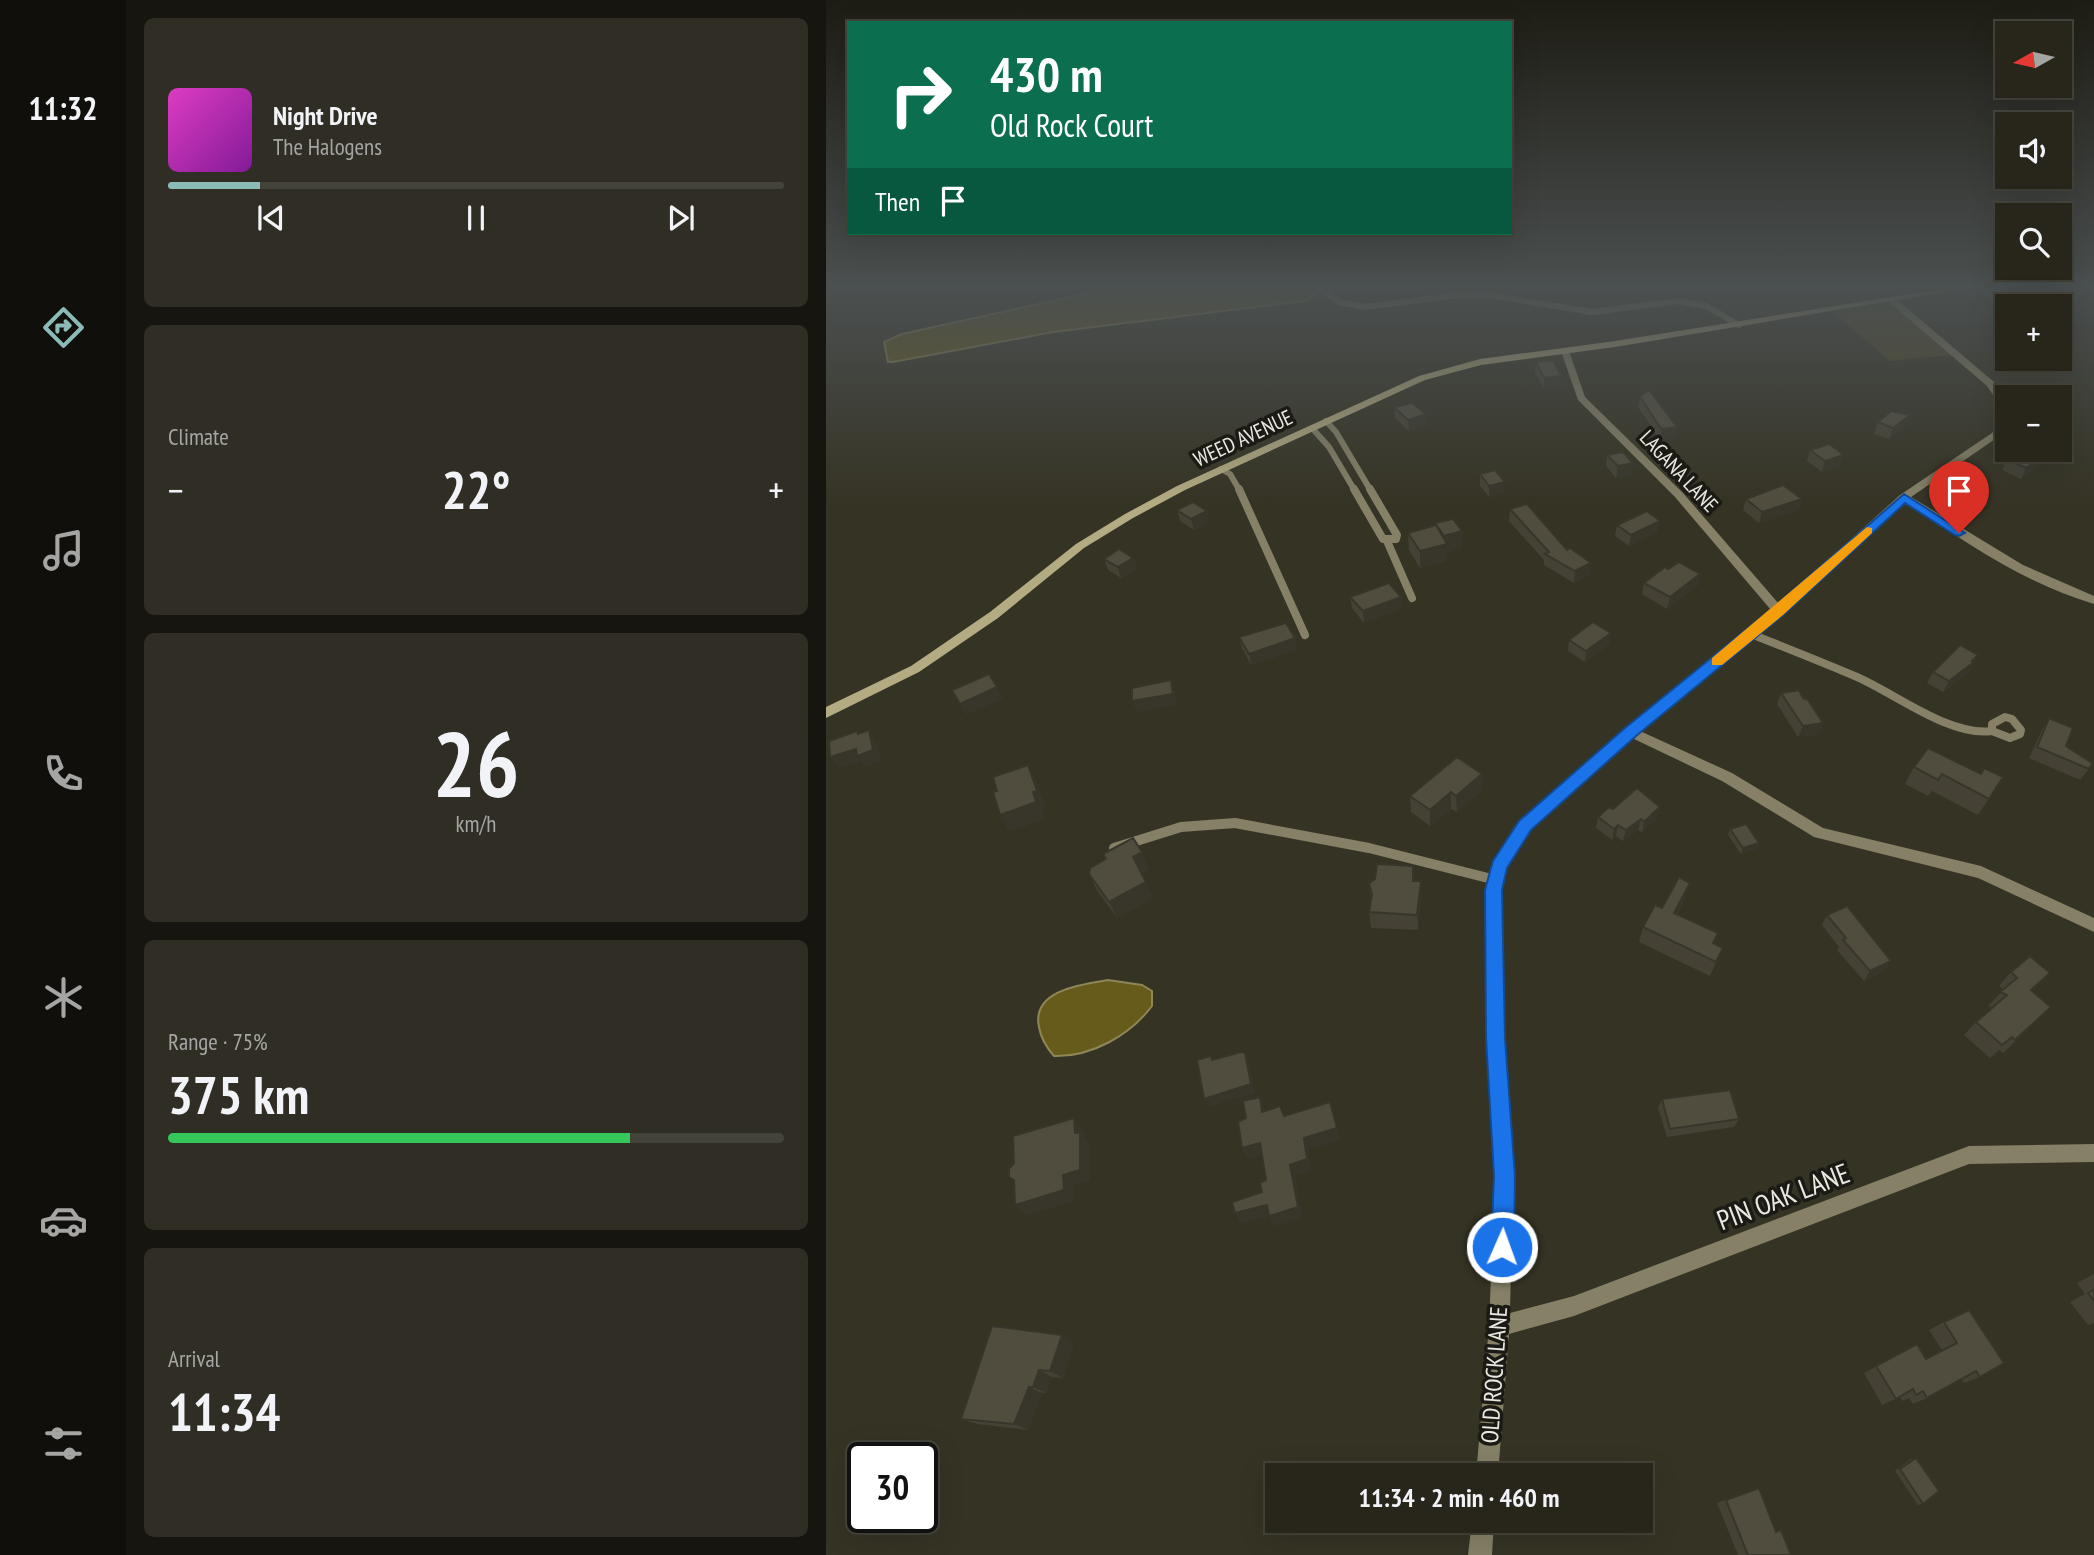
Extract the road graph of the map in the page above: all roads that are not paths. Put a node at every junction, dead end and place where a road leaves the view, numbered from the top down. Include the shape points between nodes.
1 (1507, 359) edge
2 (1568, 359) edge
3 (1962, 359) edge
4 (1995, 389) edge
5 (1326, 421) junction
6 (1312, 428) junction
7 (1995, 435) edge
8 (1222, 469) junction
9 (1904, 497) junction
10 (1387, 541) junction
11 (1412, 598) dead end
12 (2094, 600) edge
13 (1778, 611) junction
14 (1751, 634) junction
15 (1305, 635) dead end
16 (826, 713) edge
17 (1992, 731) dead end
18 (1630, 732) junction
19 (1114, 848) edge
20 (1496, 880) junction
21 (2094, 925) edge
22 (2094, 1153) edge
23 (1499, 1326) junction
24 (1488, 1463) edge
25 (1482, 1533) edge
26 (1480, 1555) edge

1 - 5 main road, WEED AVENUE via 1443,370
2 - 13 street, LAGANA LANE via 1581,398 1679,495
3 - 4 street
5 - 6 main road, WEED AVENUE
5 - 10 lane via 1397,535
6 - 8 main road, WEED AVENUE
6 - 10 lane via 1329,447
7 - 9 street, OLD ROCK LANE
8 - 15 lane via 1237,485
8 - 16 main road, WEED AVENUE via 1154,502 1080,547 994,615 915,669
9 - 12 street via 1977,544 2062,590
9 - 13 street, OLD ROCK LANE
10 - 11 lane
13 - 14 street, OLD ROCK LANE
14 - 17 lane via 1872,684 1958,728
14 - 18 street, OLD ROCK LANE
18 - 20 street, OLD ROCK LANE via 1525,826 1499,866
18 - 21 street via 1727,777 1819,833 1981,872
19 - 20 lane via 1181,827 1235,823 1368,848
20 - 23 street, OLD ROCK LANE via 1494,994 1504,1176
22 - 23 street, PIN OAK LANE via 1969,1155 1574,1306
23 - 24 street, OLD ROCK LANE
25 - 26 street

